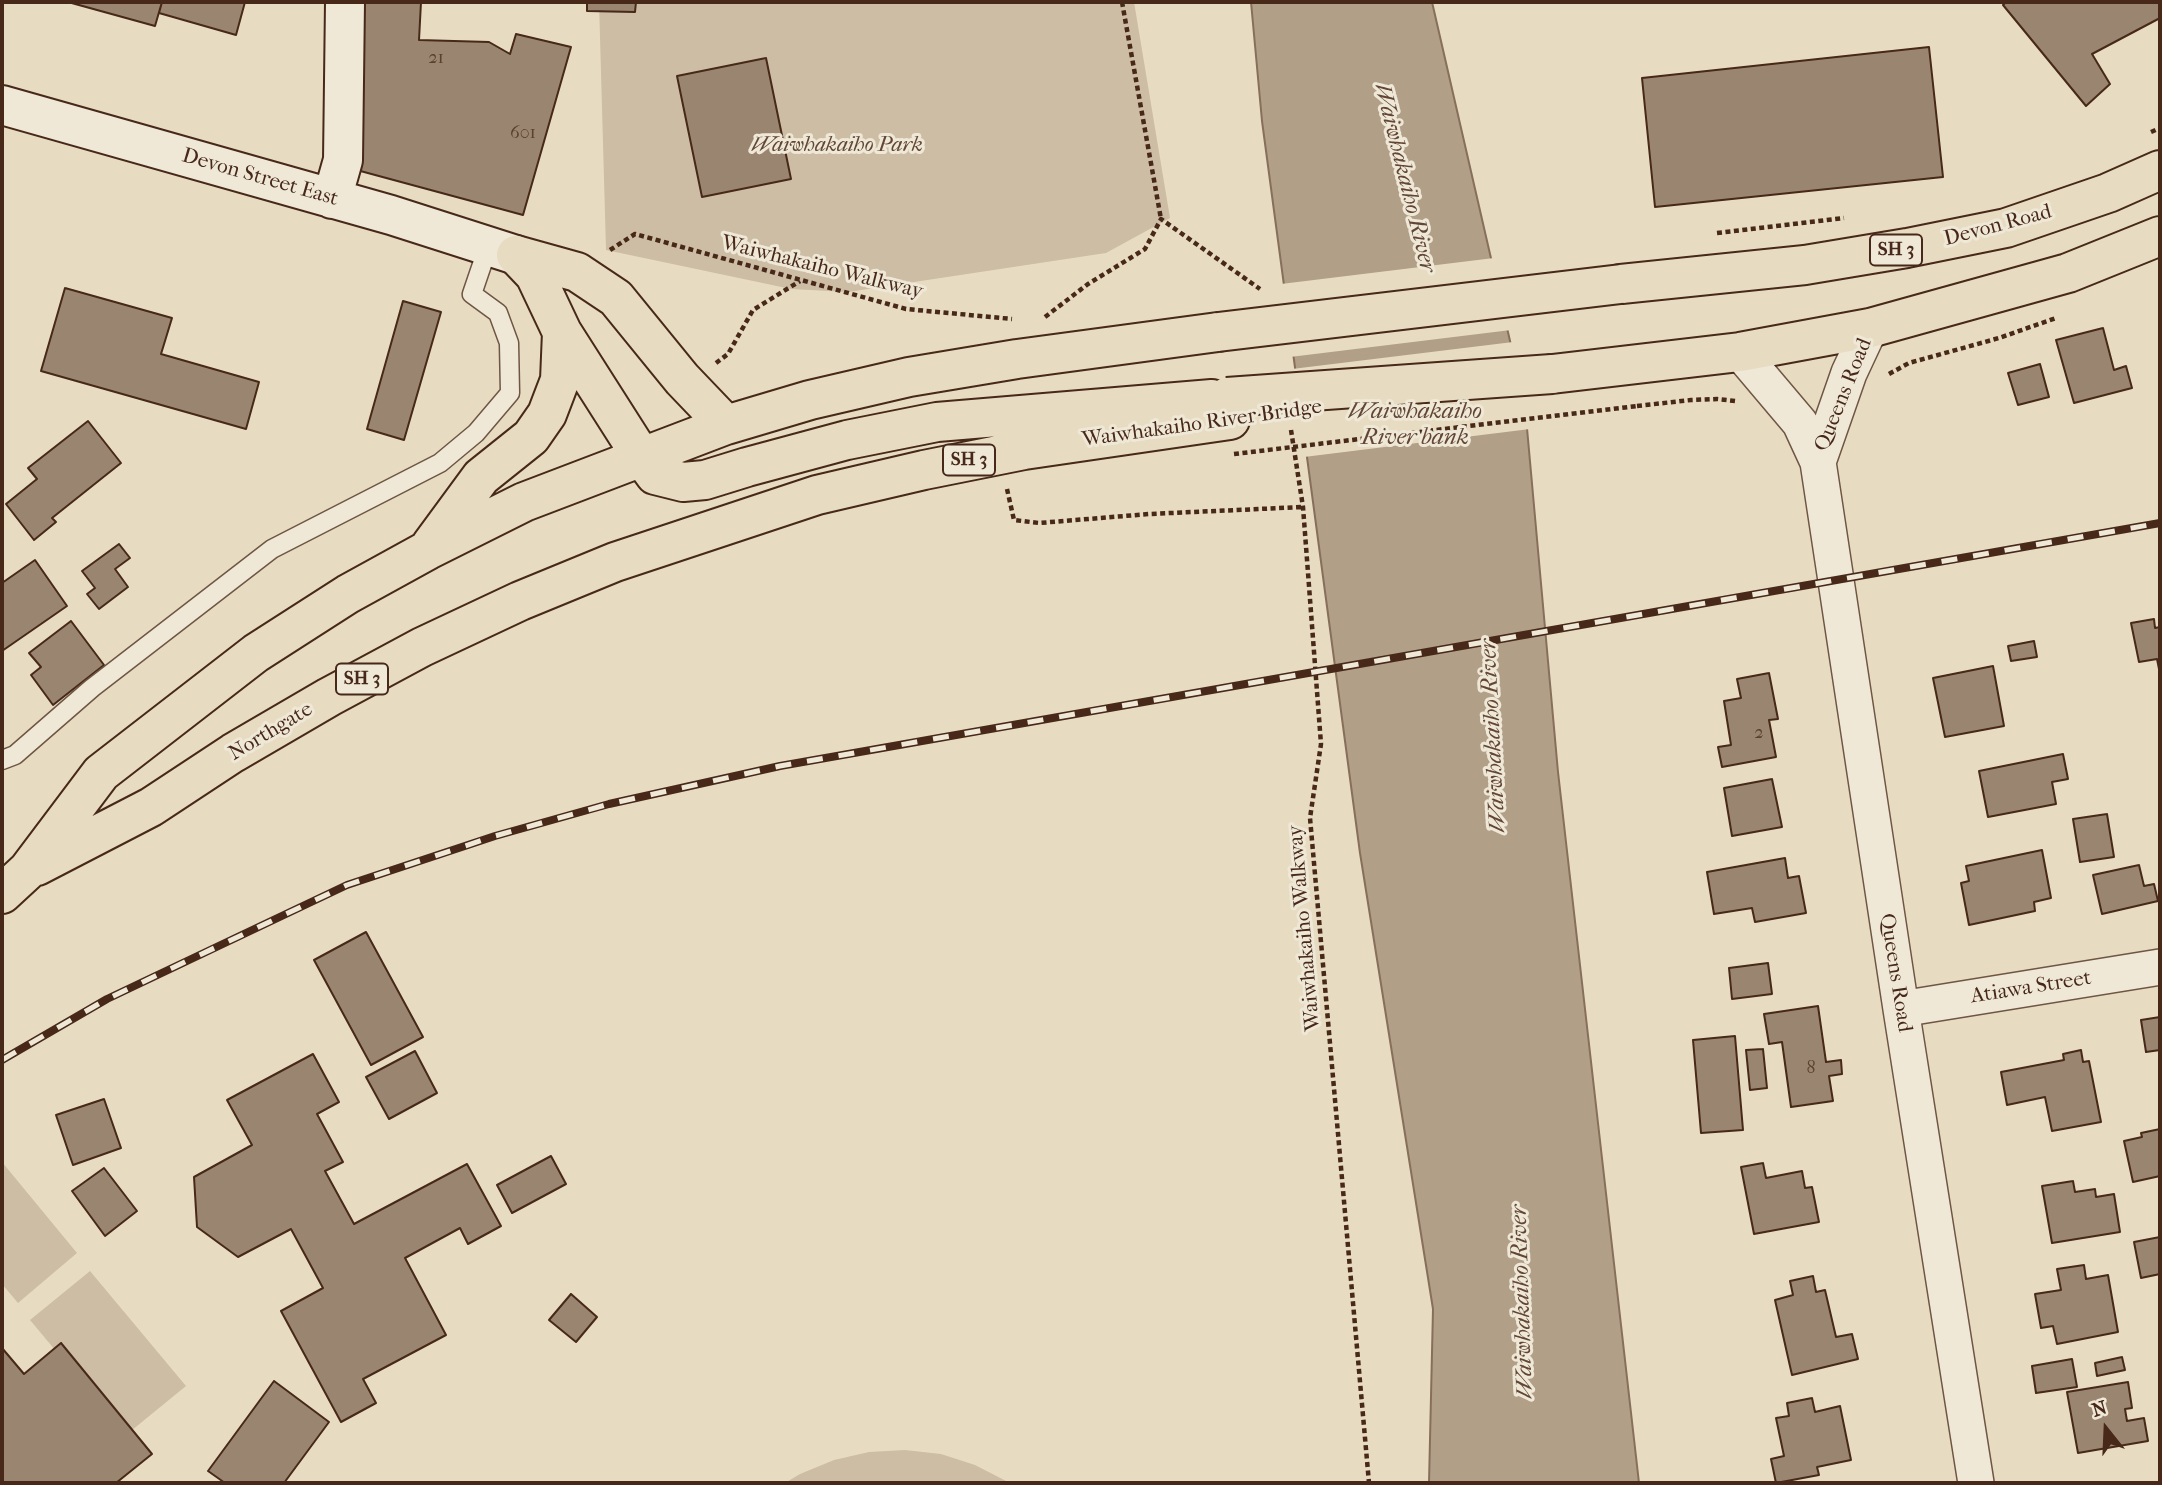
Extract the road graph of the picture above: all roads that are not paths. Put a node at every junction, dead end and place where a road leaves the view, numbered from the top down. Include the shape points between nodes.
1 (345, 2) edge
2 (2, 105) edge
3 (2160, 170) edge
4 (332, 199) junction
5 (2160, 236) edge
6 (503, 249) junction
7 (1870, 328) junction
8 (562, 332) junction
9 (1740, 352) junction
10 (1230, 424) junction
11 (726, 425) junction
12 (641, 456) junction
13 (1818, 461) junction
14 (714, 528) joint
15 (428, 550) junction
16 (2, 760) edge
17 (15, 882) edge
18 (2160, 967) edge
19 (1901, 1009) junction
20 (1976, 1483) edge

1 - 4 main road via 343,160
2 - 4 main road, Devon Street East
3 - 11 highway, Devon Road / SH 3, bridge via 2006,228 1907,248 1805,265 1017,359 909,377
4 - 6 main road, Devon Street East
5 - 7 highway via 2068,273
6 - 8 highway via 535,275
6 - 11 highway via 577,272 616,298
6 - 16 lane via 472,294 498,313 509,343 510,393 476,433 440,463 272,549 92,688 15,755
7 - 9 highway
7 - 13 street, Queens Road
8 - 12 highway
8 - 15 highway via 560,380 547,414 531,437 481,477
9 - 10 highway, bridge via 1552,374
9 - 13 street, Queens Road via 1801,423
10 - 12 highway via 937,422 683,482 655,475
10 - 14 highway, Waiwhakaiho River Bridge / SH 3 via 1002,454 817,495
11 - 12 highway, SH 3
12 - 15 highway, Northgate / SH 3 via 524,502
13 - 19 street, Queens Road
14 - 17 highway, Northgate / SH 3 via 603,567 422,647 329,696 151,807
15 - 17 highway, Northgate / SH 3 via 256,653 101,773
18 - 19 street, Atiawa Street
19 - 20 street, Queens Road

